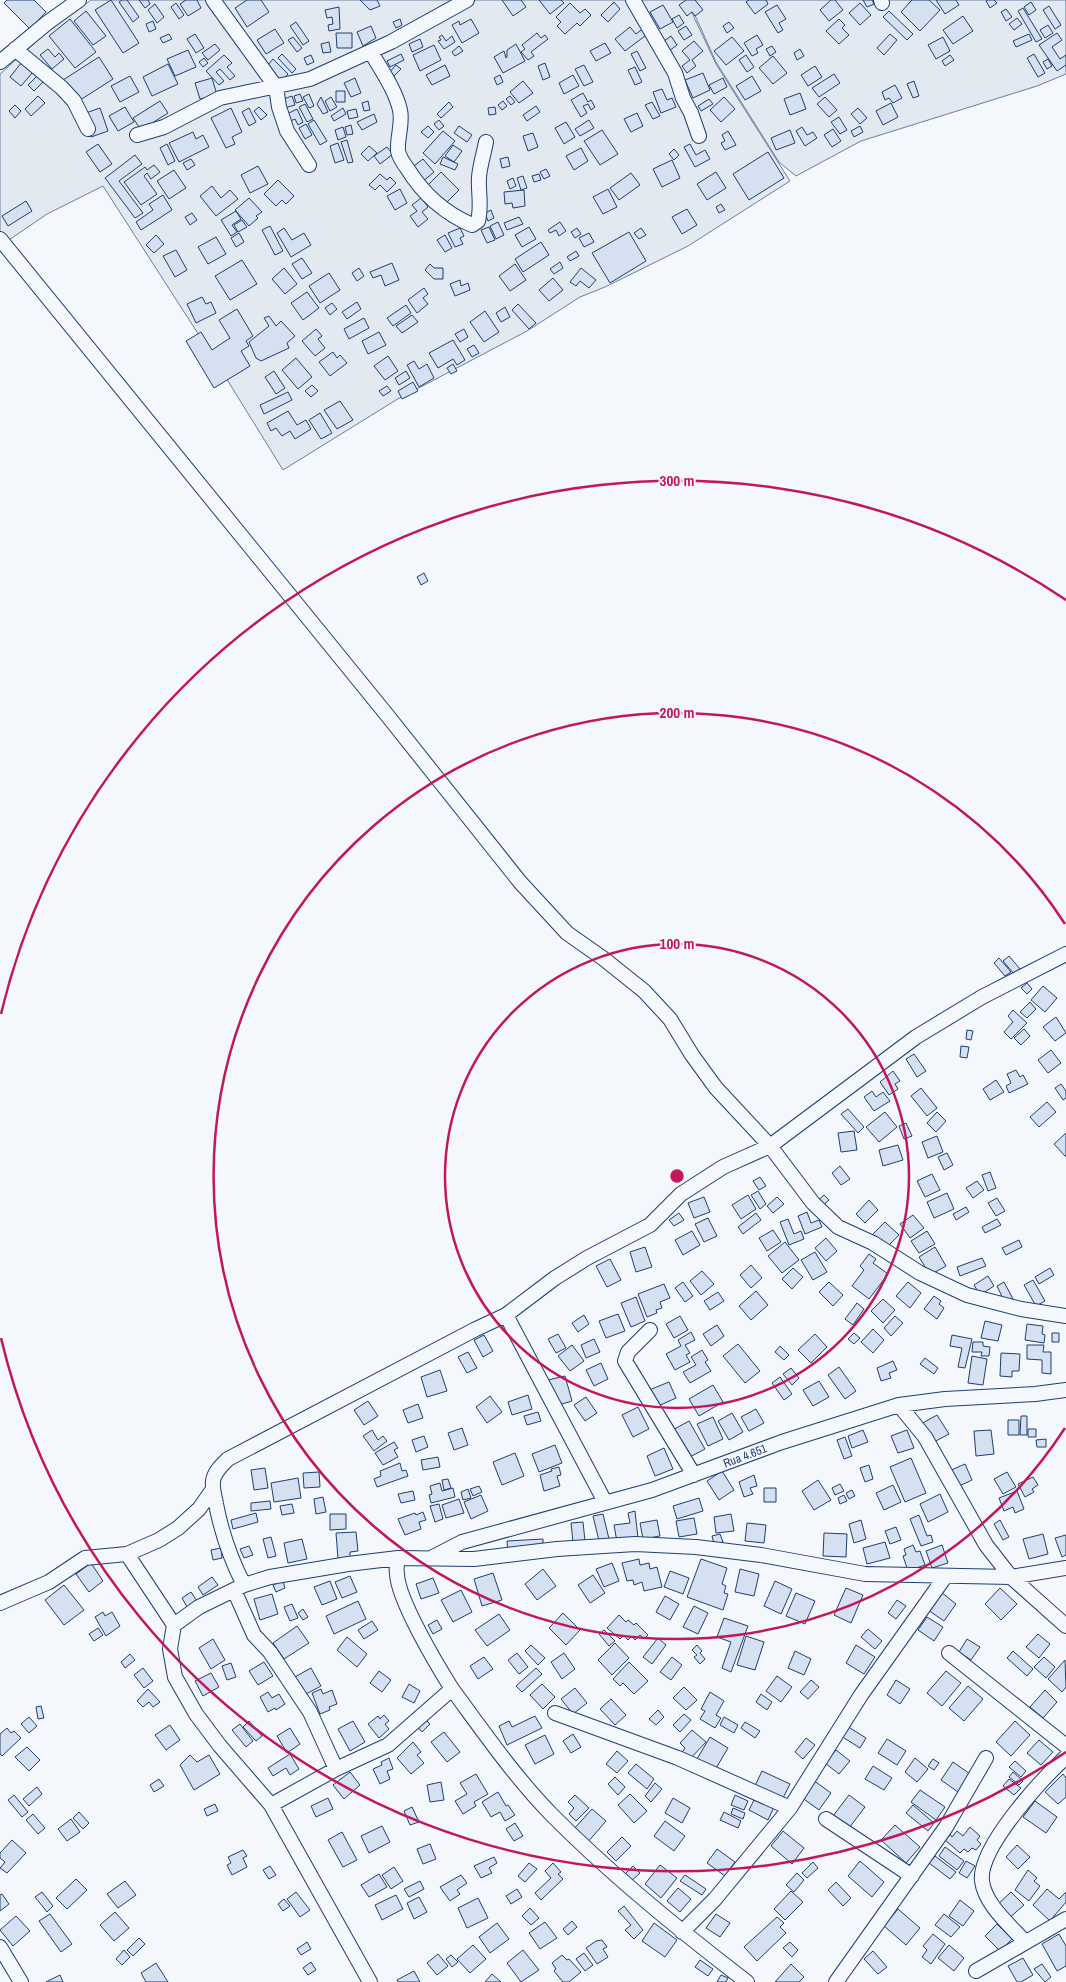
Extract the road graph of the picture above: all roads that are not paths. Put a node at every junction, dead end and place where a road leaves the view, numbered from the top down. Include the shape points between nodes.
1 (79, 0) edge
2 (214, 0) edge
3 (467, 0) edge
4 (633, 0) edge
5 (15, 49) junction
6 (371, 52) junction
7 (0, 62) edge
8 (276, 88) junction
9 (88, 129) dead end
10 (137, 135) dead end
11 (699, 136) dead end
12 (486, 142) dead end
13 (308, 166) dead end
14 (0, 239) edge
15 (1066, 954) edge
16 (770, 1146) junction
17 (506, 1315) junction
18 (1066, 1316) edge
19 (650, 1330) dead end
20 (1066, 1390) edge
21 (899, 1405) junction
22 (694, 1476) junction
23 (213, 1490) junction
24 (605, 1502) junction
25 (127, 1554) junction
26 (398, 1558) junction
27 (431, 1558) junction
28 (1066, 1568) edge
29 (945, 1577) junction
30 (1011, 1577) junction
31 (239, 1588) junction
32 (0, 1604) edge
33 (174, 1625) junction
34 (1066, 1626) edge
35 (949, 1653) dead end
36 (452, 1688) junction
37 (554, 1713) dead end
38 (1066, 1746) edge
39 (1066, 1757) edge
40 (986, 1758) dead end
41 (336, 1769) junction
42 (271, 1805) junction
43 (790, 1808) junction
44 (826, 1819) dead end
45 (912, 1876) junction
46 (1066, 1919) edge
47 (682, 1932) junction
48 (1025, 1942) junction
49 (0, 1947) edge
50 (976, 1970) dead end
51 (21, 1982) edge
52 (370, 1982) edge
53 (747, 1982) edge
54 (836, 1982) edge

1 - 5 street
2 - 8 street
3 - 6 street
4 - 11 street via 674,73
5 - 7 street
5 - 9 street via 74,101
6 - 8 street via 310,79
6 - 12 street via 400,107 398,153 405,165 436,204 472,225 478,221 480,213 479,178
8 - 10 street via 220,98 164,126
8 - 13 street via 287,131
14 - 16 street via 520,882 567,933 644,991 670,1019 716,1088
15 - 16 street via 982,997 916,1037
16 - 17 street via 723,1168 681,1194 650,1225 555,1278
16 - 18 street via 813,1203 838,1227 967,1295
17 - 23 street via 228,1459 216,1472
17 - 24 street
19 - 22 street via 628,1352 625,1361
20 - 21 street, Rua 4.651
21 - 22 street, Rua 4.651 via 782,1442
21 - 30 street via 925,1437 986,1545
22 - 24 street, Rua 4.651
23 - 25 street via 199,1509 178,1528
23 - 31 street via 223,1538
24 - 27 street, Rua 4.651 via 462,1542
25 - 32 street via 85,1558 49,1582
25 - 33 street
26 - 27 street
26 - 31 street via 270,1577
26 - 36 street via 396,1575 404,1600
27 - 29 street via 490,1558 557,1549 635,1544 761,1555 865,1574
28 - 30 street
29 - 30 street
29 - 43 street via 861,1695
30 - 34 street
31 - 33 street via 199,1607
31 - 41 street via 254,1635 270,1652 310,1712
33 - 42 street via 170,1649 175,1677 196,1714
35 - 38 street
36 - 41 street via 388,1745
36 - 47 street via 494,1746 551,1813
37 - 43 street via 678,1758
39 - 48 street via 1047,1775 1006,1827 982,1866 982,1882 990,1902
40 - 45 street via 946,1827
41 - 42 street
42 - 52 street
43 - 47 street via 715,1898
44 - 45 street
45 - 54 street
46 - 48 street
47 - 53 street
48 - 50 street
49 - 51 street

